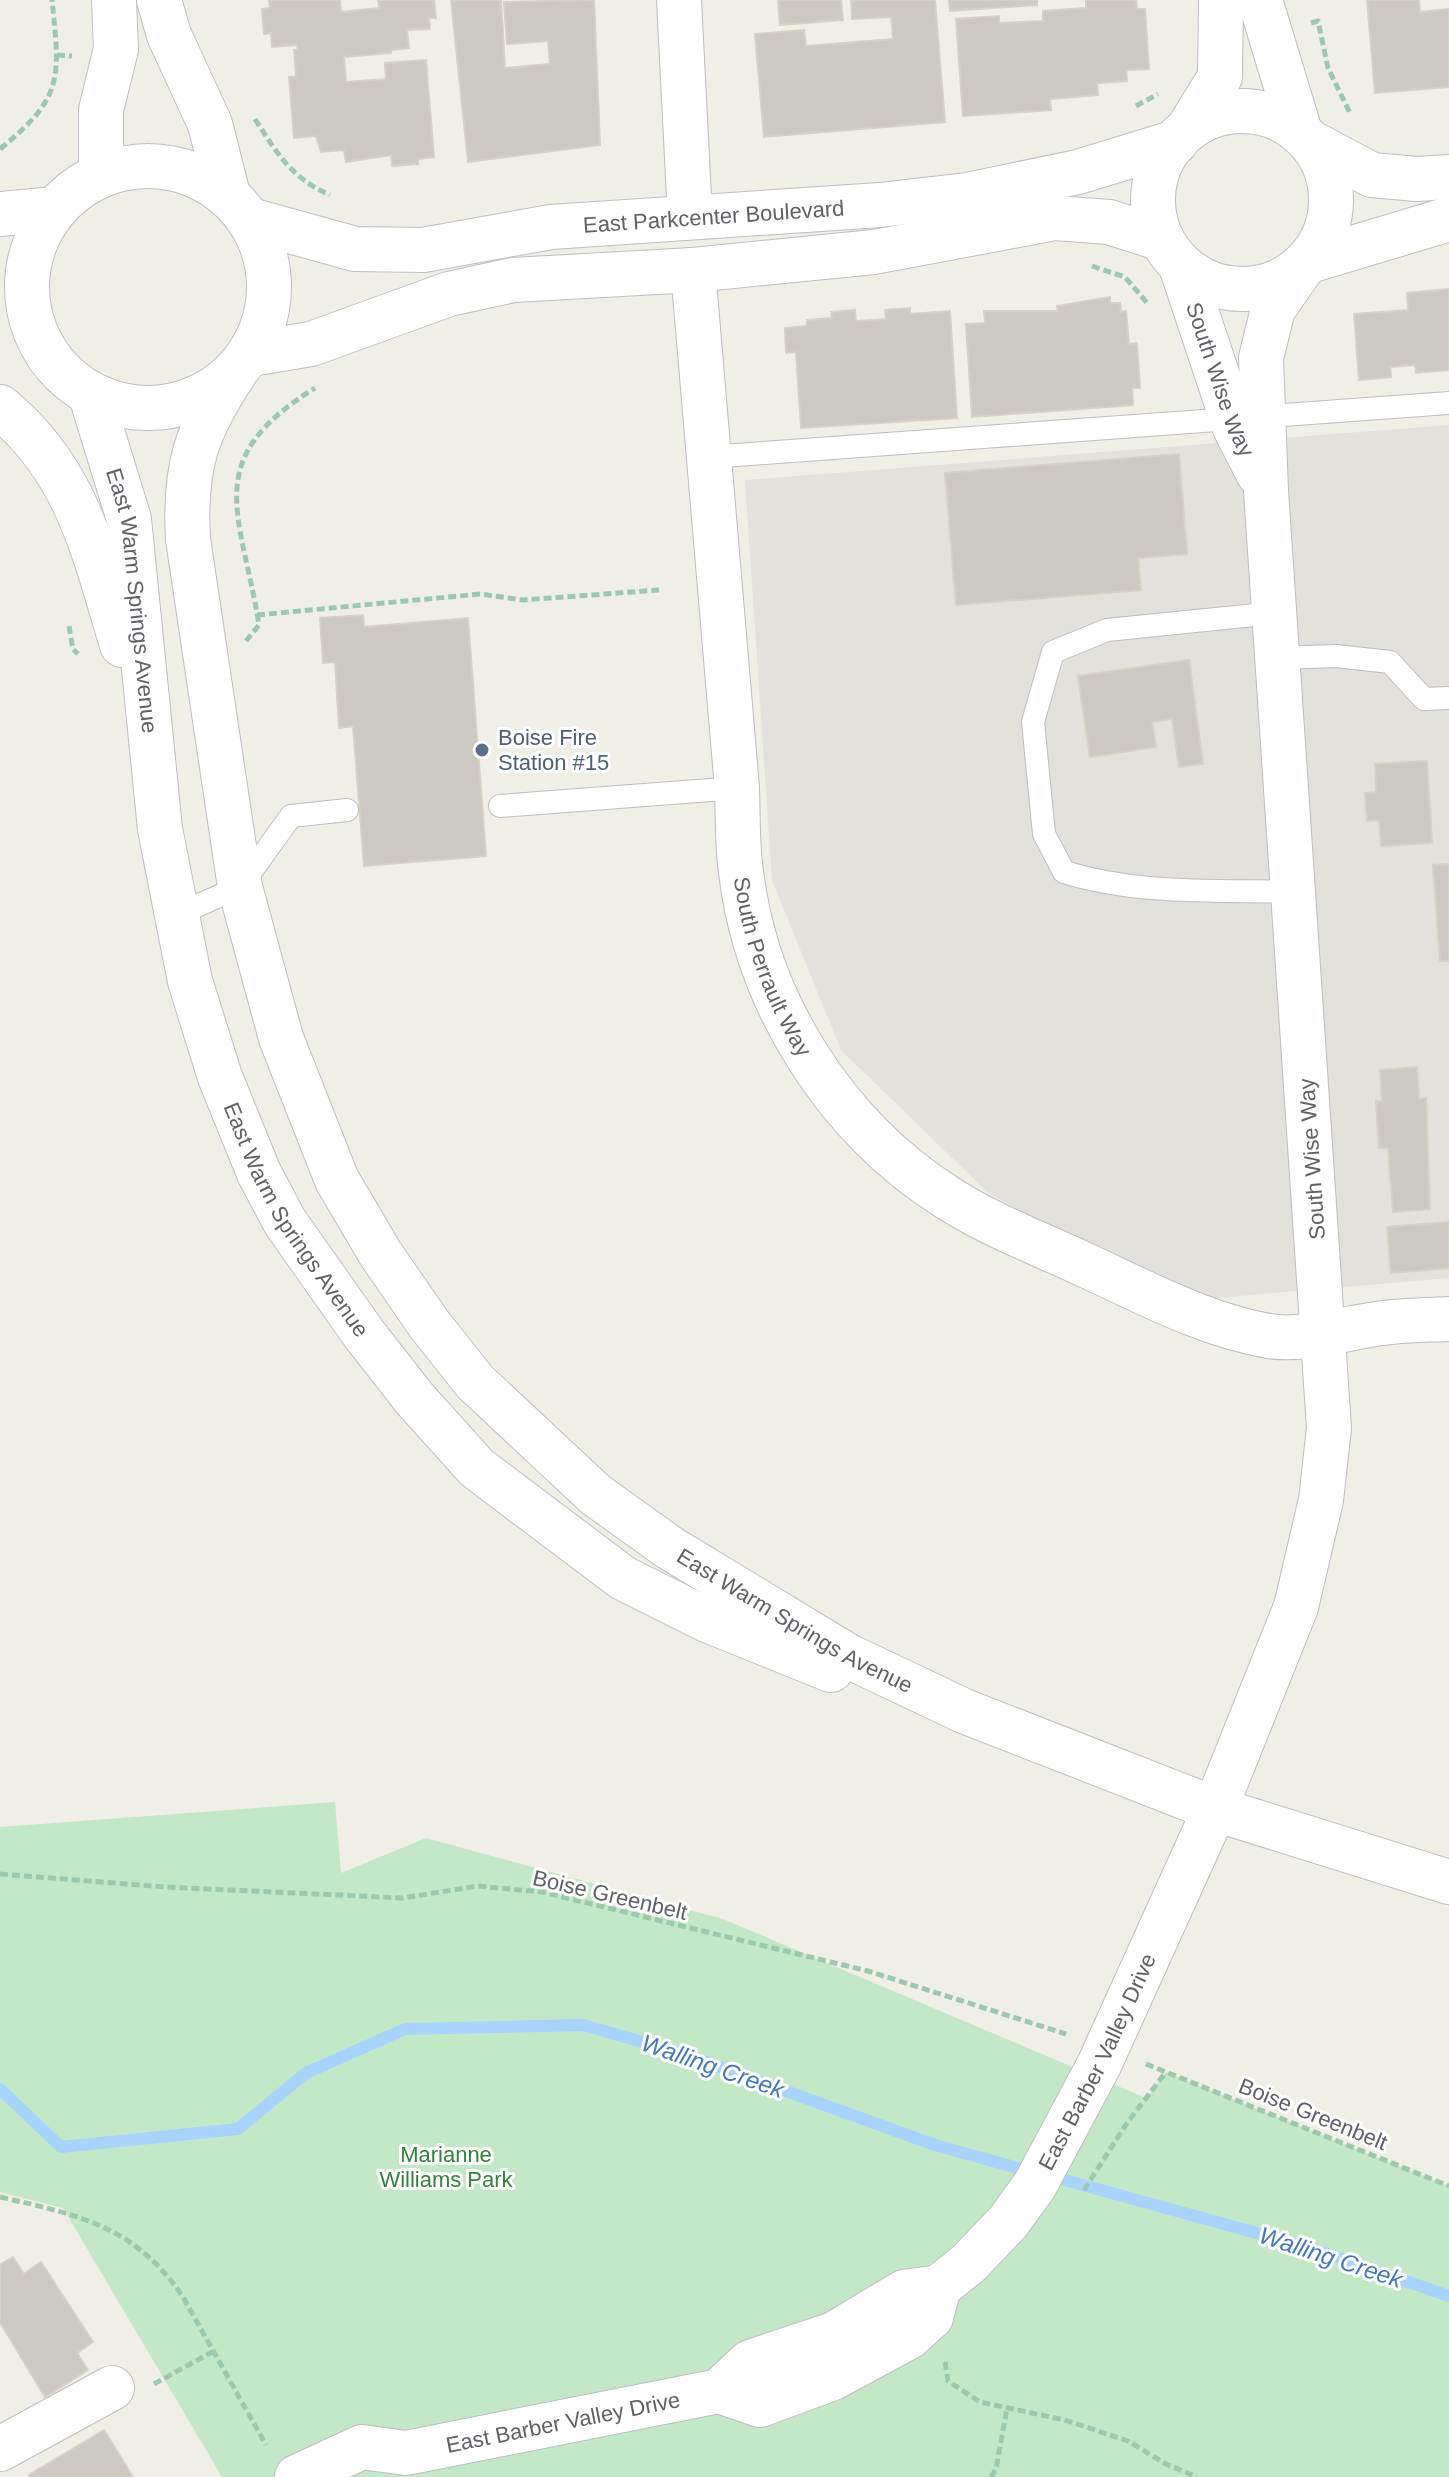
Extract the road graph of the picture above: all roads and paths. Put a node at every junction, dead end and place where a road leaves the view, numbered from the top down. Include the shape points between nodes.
1 (52, 0) edge
2 (114, 0) edge
3 (159, 0) edge
4 (679, 0) edge
5 (1221, 0) edge
6 (1260, 0) edge
7 (1318, 21) dead end
8 (1165, 88) dead end
9 (1128, 109) dead end
10 (253, 115) dead end
11 (1353, 118) dead end
12 (1182, 136) junction
13 (1306, 138) junction
14 (0, 149) edge
15 (101, 174) junction
16 (1449, 177) edge
17 (339, 198) dead end
18 (239, 207) junction
19 (55, 209) junction
20 (0, 214) edge
21 (690, 217) junction
22 (1449, 219) edge
23 (1172, 252) junction
24 (1079, 261) dead end
25 (1306, 262) junction
26 (693, 270) junction
27 (1152, 309) dead end
28 (19, 336) edge
29 (243, 362) junction
30 (326, 381) dead end
31 (91, 396) junction
32 (1449, 403) edge
33 (0, 407) edge
34 (1248, 418) junction
35 (709, 457) junction
36 (659, 590) dead end
37 (1275, 613) junction
38 (257, 615) junction
39 (259, 625) dead end
40 (1278, 658) junction
41 (1449, 698) edge
42 (150, 735) junction
43 (737, 788) junction
44 (500, 806) dead end
45 (347, 810) dead end
46 (240, 887) junction
47 (1294, 892) junction
48 (176, 915) junction
49 (1449, 1319) edge
50 (1323, 1332) junction
51 (964, 1711) junction
52 (1215, 1809) junction
53 (0, 1874) edge
54 (1449, 1882) edge
55 (1057, 2030) dead end
56 (1156, 2068) dead end
57 (1166, 2072) junction
58 (1143, 2102) dead end
59 (1449, 2186) edge
60 (0, 2197) edge
61 (944, 2350) dead end
62 (214, 2351) junction
63 (112, 2388) joint
64 (1007, 2408) junction
65 (266, 2445) dead end
66 (0, 2449) edge
67 (398, 2465) edge
68 (297, 2477) edge
69 (991, 2477) edge
70 (1197, 2477) edge

1 - 14 path via 54,91 43,110
2 - 15 street via 116,49 101,110
3 - 18 street
4 - 21 street
5 - 12 street via 1220,77
6 - 13 street
7 - 11 path via 1328,68
8 - 9 path
10 - 17 path via 294,175
12 - 13 street via 1211,116 1239,111 1267,113
12 - 21 street, East Parkcenter Boulevard via 1078,172 967,195
12 - 23 street via 1158,170 1153,193 1155,216
13 - 16 street via 1372,175
13 - 25 street via 1331,184 1332,207 1327,228
15 - 18 street via 167,166 200,177
15 - 19 street
18 - 21 street, East Parkcenter Boulevard via 355,249 423,250 551,227
18 - 29 street via 265,252 270,286 265,321
19 - 20 street
19 - 28 street via 36,238 26,272 27,307
22 - 25 street
23 - 25 street via 1200,279 1245,289 1288,276
23 - 26 street via 1109,222 1055,218 874,252
23 - 34 street, South Wise Way
24 - 27 path via 1125,277
25 - 34 street, South Wise Way via 1273,309
26 - 29 street via 513,280 449,294 311,344
26 - 35 street, South Perrault Way
28 - 31 street
29 - 31 street via 205,395 168,408 128,408
29 - 46 street, East Warm Springs Avenue via 207,415 185,494
30 - 38 path via 267,421 239,467 236,494
31 - 42 street, East Warm Springs Avenue via 129,519
32 - 34 lane
33 - 42 street via 44,449 80,510
34 - 35 lane
34 - 37 street, South Wise Way via 1266,491
35 - 43 street, South Perrault Way
36 - 38 path via 523,600 480,594
37 - 40 street, South Wise Way
37 - 47 lane via 1107,630 1053,652 1033,722 1044,834 1064,872 1099,883 1158,889
38 - 39 path
40 - 41 lane via 1336,656 1390,662 1424,699
40 - 47 street, South Wise Way
42 - 48 street, East Warm Springs Avenue
43 - 44 lane
43 - 50 street, South Perrault Way via 741,873 757,948 775,995 801,1048 843,1107 892,1156 948,1198 998,1226 1191,1313 1271,1336
45 - 46 lane via 291,816
46 - 48 lane
46 - 51 street, East Warm Springs Avenue via 281,1038 337,1180 380,1253 475,1382 596,1495 670,1548 848,1656
47 - 50 street, South Wise Way
48 - 51 street, East Warm Springs Avenue via 220,1077 285,1222 372,1345 477,1468 623,1578 707,1620 849,1678
49 - 50 street, South Perrault Way
50 - 52 street, South Wise Way via 1329,1428 1321,1500 1296,1607
51 - 52 street, East Warm Springs Avenue
52 - 54 street, East Warm Springs Avenue
52 - 67 street, East Barber Valley Drive via 1099,2065 1035,2185 998,2232 939,2287 904,2292 834,2334 750,2362 719,2391
53 - 55 path, Boise Greenbelt via 403,1898 478,1886 542,1892 868,1971
56 - 57 path, Boise Greenbelt
57 - 58 path
57 - 59 path, Boise Greenbelt
60 - 62 path via 83,2216 140,2247 168,2274
61 - 64 path via 948,2381 980,2402
62 - 63 path via 136,2394
62 - 65 path
63 - 66 street
64 - 69 path
64 - 70 path via 1128,2441
67 - 68 street, East Barber Valley Drive via 362,2447

